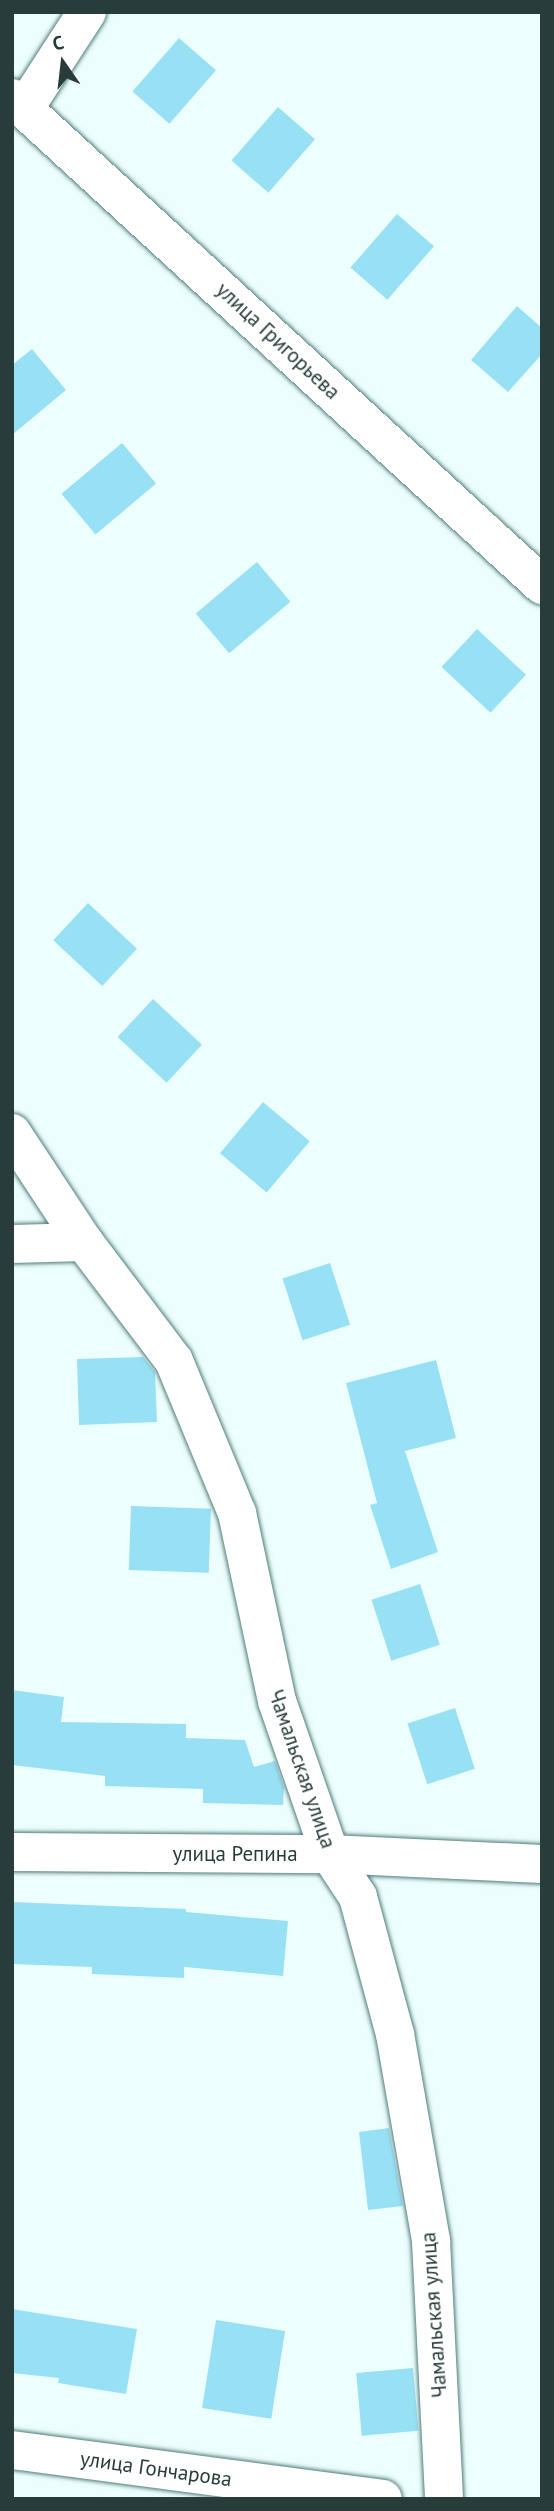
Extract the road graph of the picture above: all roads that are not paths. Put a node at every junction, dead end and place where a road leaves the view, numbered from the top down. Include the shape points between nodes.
1 (87, 12) edge
2 (18, 104) edge
3 (542, 585) edge
4 (12, 1133) edge
5 (84, 1242) junction
6 (12, 1244) edge
7 (12, 1852) edge
8 (330, 1854) junction
9 (542, 1864) edge
10 (12, 2450) edge
11 (383, 2499) edge
12 (444, 2499) edge

1 - 2 street
2 - 3 street, улица Григорьева
4 - 5 street, Чамальская улица
5 - 6 street
5 - 8 street, Чамальская улица via 174,1361 237,1513 277,1701
7 - 8 street, улица Репина
8 - 9 street, улица Репина
8 - 12 street, Чамальская улица via 358,1897 395,2034 431,2241
10 - 11 street, улица Гончарова

